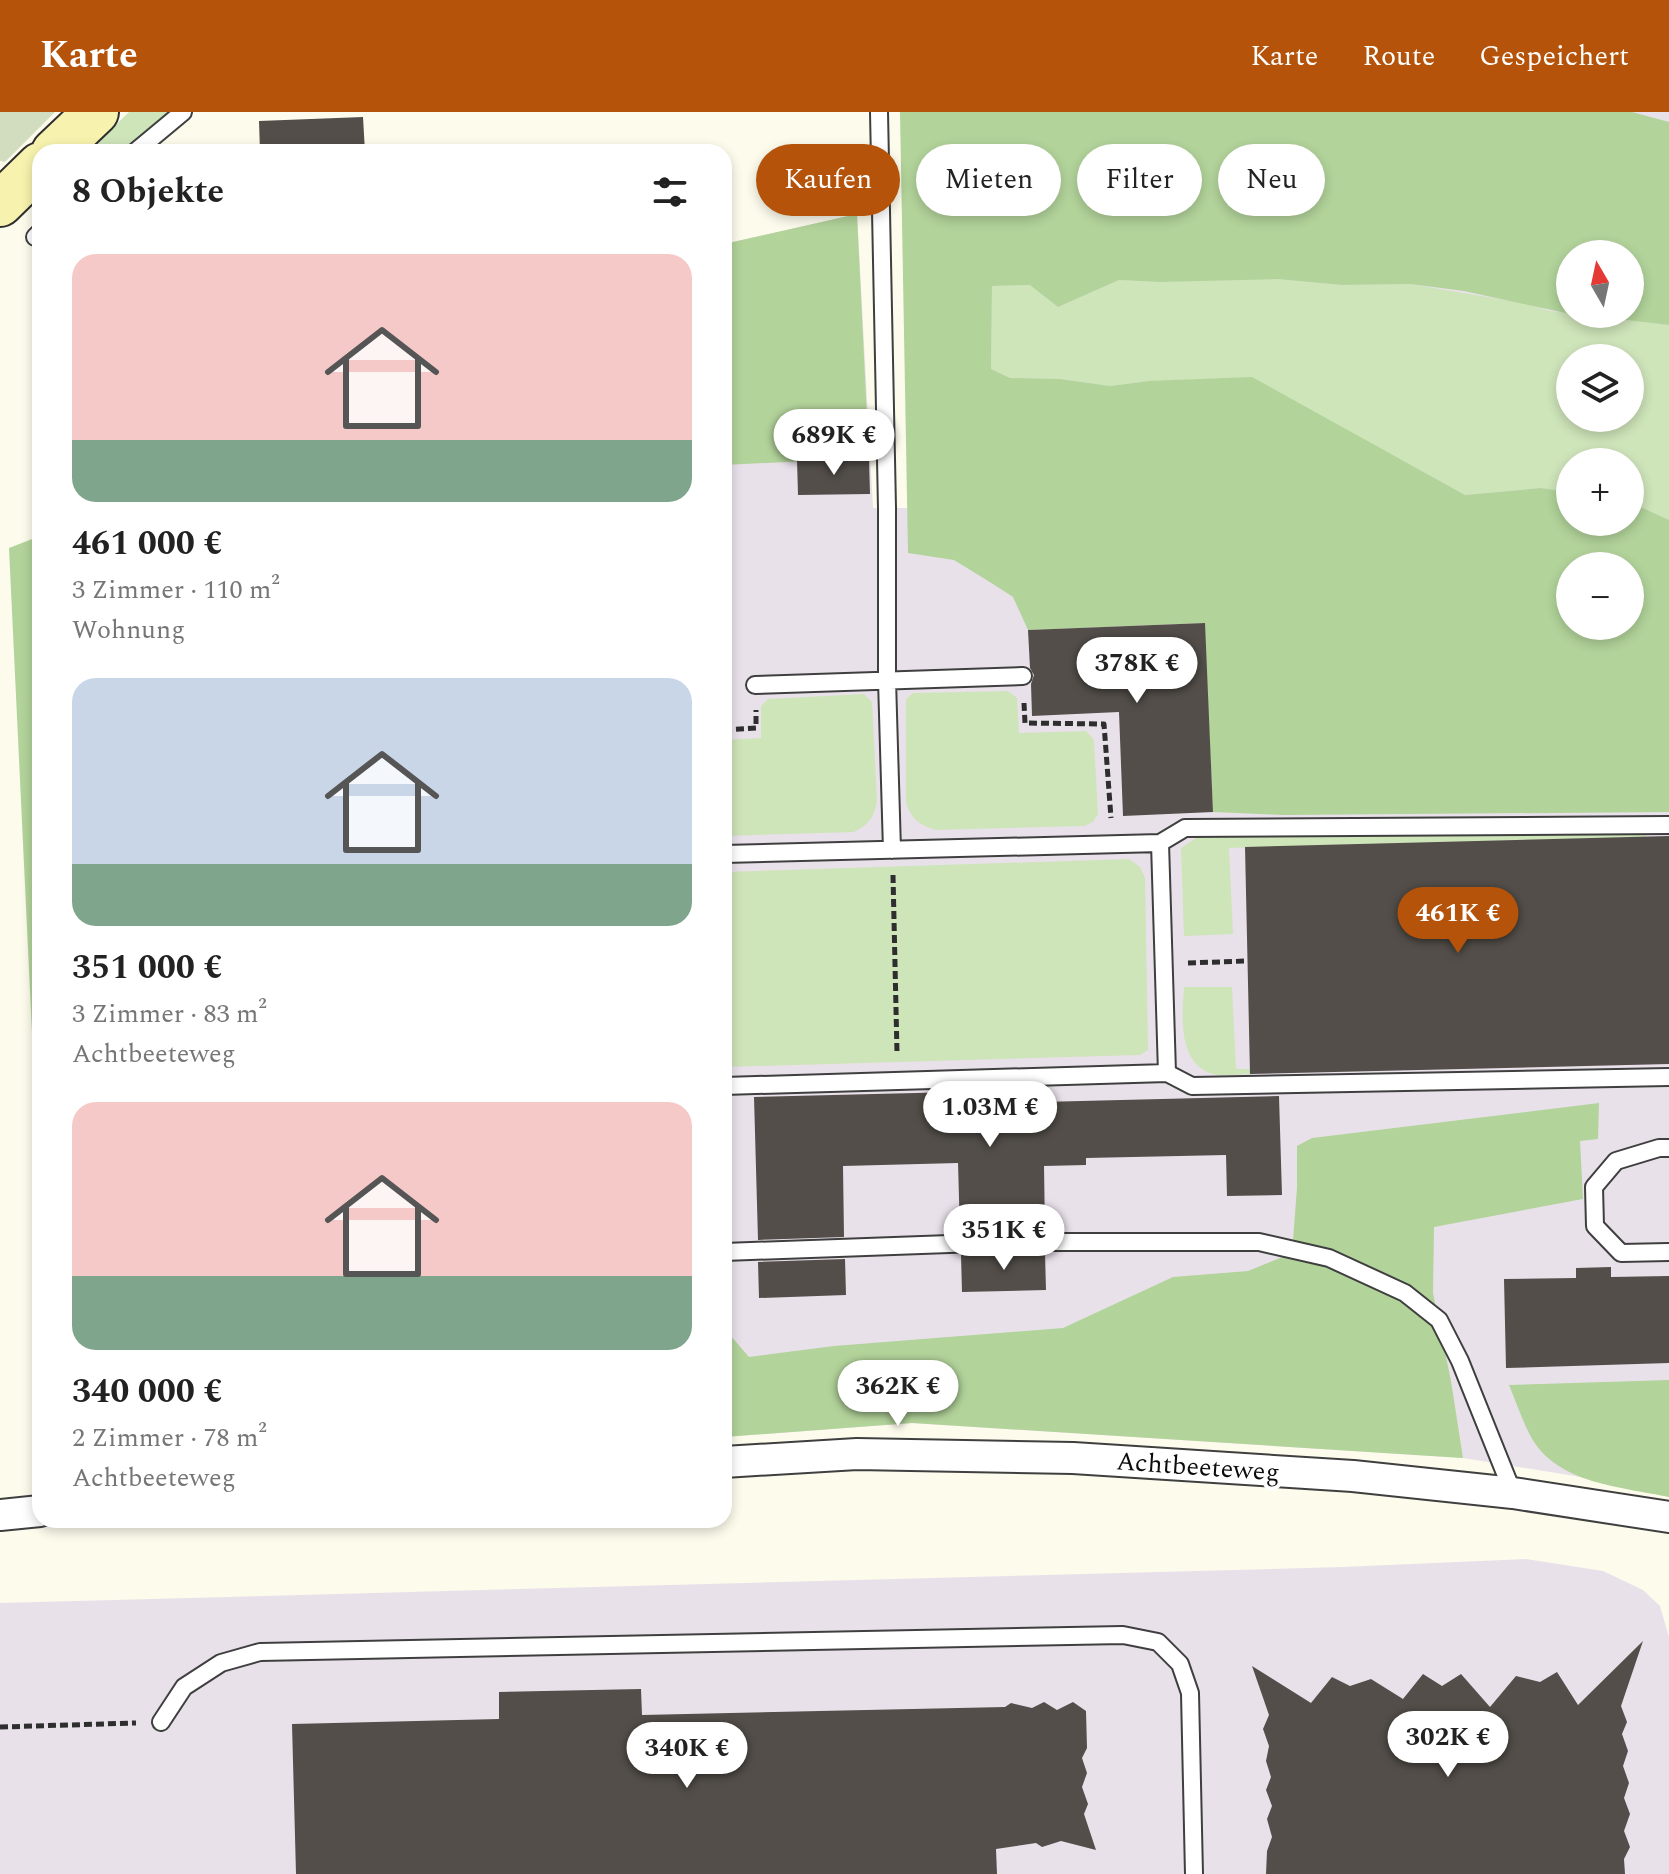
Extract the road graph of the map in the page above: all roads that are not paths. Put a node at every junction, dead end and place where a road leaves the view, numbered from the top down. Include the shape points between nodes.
1 (96, 112) edge
2 (879, 112) edge
3 (178, 113) edge
4 (62, 144) edge
5 (144, 144) edge
6 (32, 173) edge
7 (0, 204) edge
8 (1023, 676) road end
9 (887, 680) junction
10 (755, 685) road end
11 (1669, 825) edge
12 (1160, 843) junction
13 (892, 850) junction
14 (732, 854) edge
15 (1167, 1073) junction
16 (1669, 1077) edge
17 (732, 1086) edge
18 (1669, 1148) edge
19 (732, 1252) edge
20 (1669, 1252) edge
21 (732, 1462) edge
22 (1513, 1493) junction
23 (32, 1512) edge
24 (0, 1515) edge
25 (1669, 1517) edge
26 (161, 1722) road end
27 (1194, 1874) edge

1 - 4 street
2 - 9 lane
3 - 5 lane
6 - 7 street
8 - 9 lane
9 - 10 lane
9 - 13 lane
11 - 12 lane via 1185,828
12 - 13 lane
12 - 15 lane
13 - 14 lane
15 - 16 lane via 1192,1086
15 - 17 lane
18 - 20 lane via 1616,1161 1594,1187 1595,1226 1621,1253
19 - 22 lane via 1005,1242 1259,1242 1329,1258 1405,1293 1439,1320
21 - 22 street, Achtbeeteweg via 857,1454 1073,1458 1353,1476
22 - 25 street, Achtbeeteweg
23 - 24 street
26 - 27 lane via 184,1687 221,1663 260,1652 1123,1635 1158,1642 1180,1664 1190,1693

